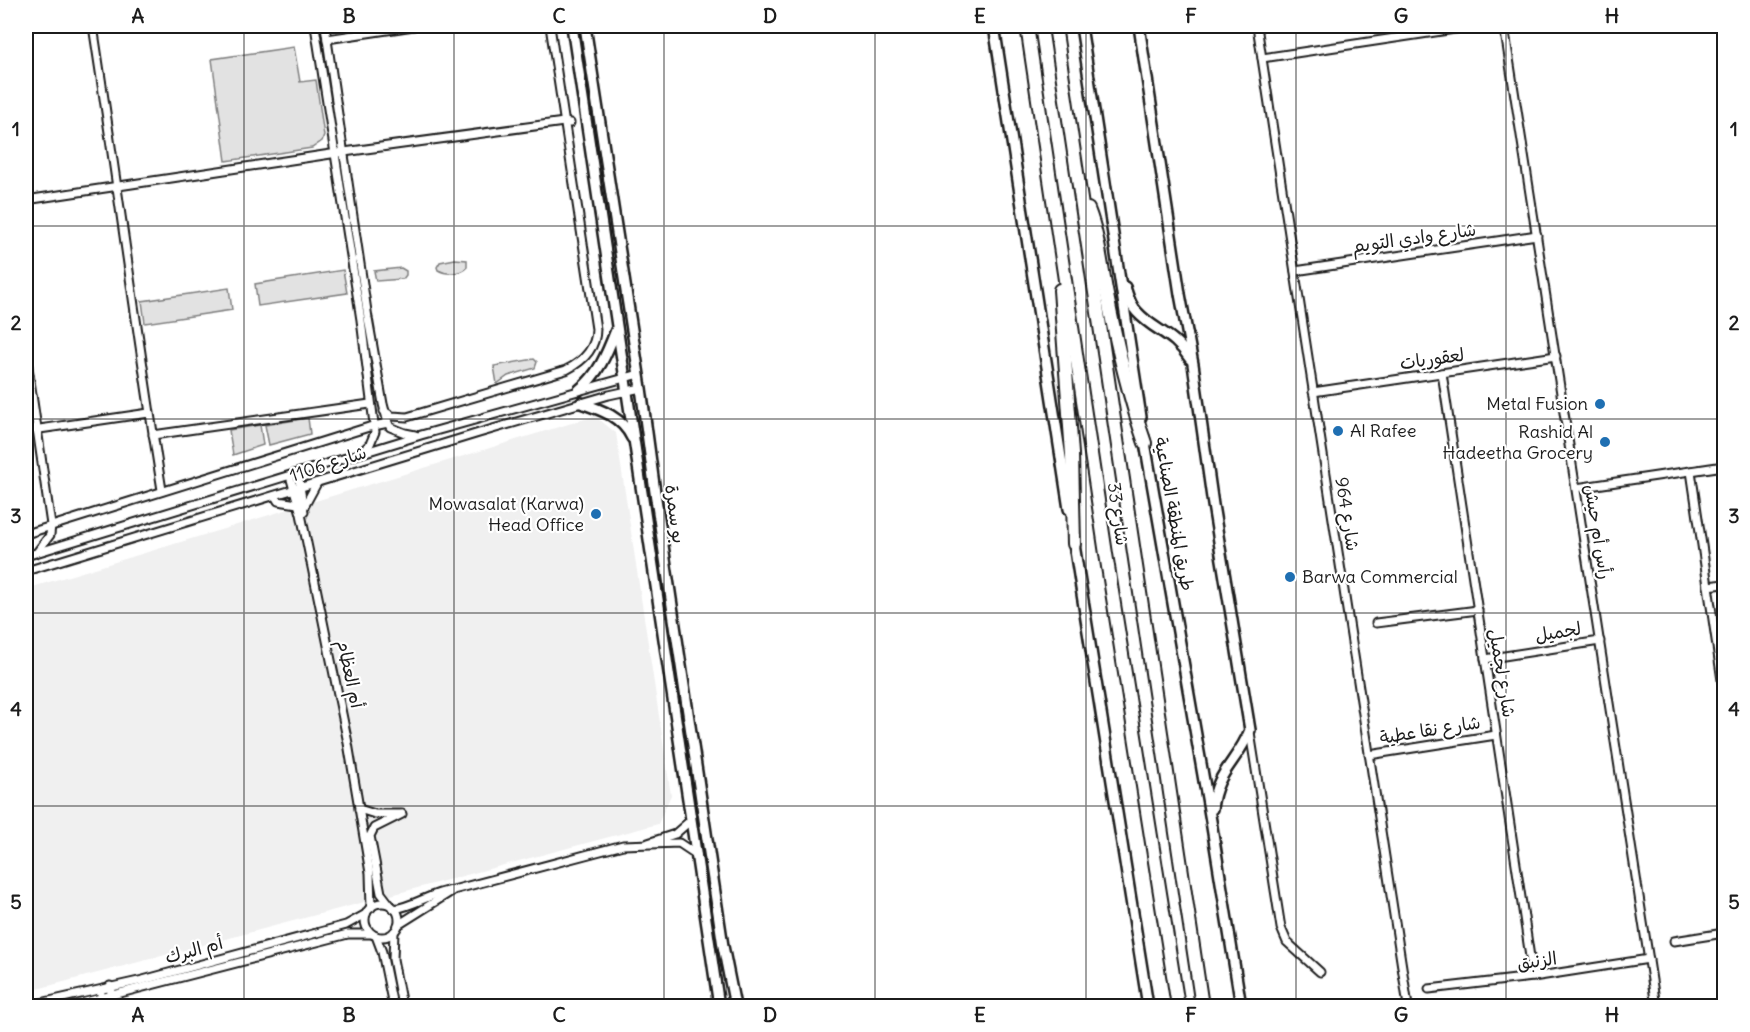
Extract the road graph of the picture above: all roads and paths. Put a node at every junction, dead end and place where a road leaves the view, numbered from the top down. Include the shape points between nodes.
1 (93, 26) edge
2 (315, 26) edge
3 (325, 26) edge
4 (414, 26) edge
5 (550, 26) edge
6 (572, 26) edge
7 (585, 26) edge
8 (993, 26) edge
9 (1027, 26) edge
10 (1055, 26) edge
11 (1083, 26) edge
12 (1139, 26) edge
13 (1257, 26) edge
14 (1475, 26) edge
15 (1504, 26) edge
16 (327, 39) junction
17 (1262, 58) junction
18 (567, 123) junction
19 (344, 152) junction
20 (334, 154) junction
21 (1079, 185) junction
22 (118, 186) junction
23 (26, 200) edge
24 (1059, 235) junction
25 (1537, 235) junction
26 (1115, 257) junction
27 (1295, 270) junction
28 (617, 328) junction
29 (26, 353) edge
30 (1556, 356) junction
31 (1193, 364) junction
32 (1442, 373) junction
33 (639, 374) junction
34 (625, 378) junction
35 (641, 388) junction
36 (579, 390) junction
37 (627, 391) junction
38 (1313, 392) junction
39 (581, 403) junction
40 (370, 404) junction
41 (384, 411) junction
42 (149, 413) junction
43 (388, 423) junction
44 (374, 426) junction
45 (36, 429) junction
46 (26, 431) edge
47 (153, 435) junction
48 (421, 435) junction
49 (1145, 443) junction
50 (634, 445) junction
51 (362, 453) junction
52 (1725, 466) edge
53 (1691, 471) junction
54 (294, 475) junction
55 (317, 483) junction
56 (1576, 488) junction
57 (298, 489) junction
58 (162, 490) junction
59 (275, 496) junction
60 (301, 506) junction
61 (51, 525) junction
62 (26, 534) edge
63 (1074, 544) junction
64 (34, 554) junction
65 (26, 556) edge
66 (26, 571) edge
67 (1725, 584) edge
68 (1708, 586) junction
69 (1478, 610) junction
70 (1376, 623) dead end
71 (1600, 641) junction
72 (1485, 658) junction
73 (1725, 694) edge
74 (1250, 730) junction
75 (1496, 735) junction
76 (1369, 754) junction
77 (359, 809) junction
78 (691, 820) junction
79 (1211, 821) junction
80 (645, 843) junction
81 (697, 855) junction
82 (453, 890) junction
83 (392, 908) junction
84 (369, 911) junction
85 (396, 928) junction
86 (1725, 933) edge
87 (374, 935) junction
88 (1674, 941) dead end
89 (1649, 959) junction
90 (1320, 972) dead end
91 (1533, 977) junction
92 (143, 980) junction
93 (110, 986) junction
94 (100, 988) junction
95 (145, 988) junction
96 (1429, 989) dead end
97 (111, 997) junction
98 (102, 1003) edge
99 (27, 1006) edge
100 (70, 1006) edge
101 (113, 1006) edge
102 (393, 1006) edge
103 (402, 1006) edge
104 (719, 1006) edge
105 (735, 1006) edge
106 (1148, 1006) edge
107 (1178, 1006) edge
108 (1202, 1006) edge
109 (1241, 1006) edge
110 (1408, 1006) edge
111 (1656, 1006) edge

1 - 22 street
2 - 20 street
3 - 16 street
4 - 16 street
5 - 18 street
6 - 28 street, بو سمرة
7 - 33 street, بو سمرة
8 - 63 street
9 - 24 highway, شارع 33
10 - 21 highway, شارع 33
11 - 26 street, طريق المنطقة الصناعية
12 - 31 street
13 - 17 street, شارع 964
14 - 17 street
15 - 25 street, رأس أم حيش
16 - 19 street
17 - 27 street, شارع 964
18 - 19 street
18 - 41 street via 596,330 587,355 566,370 418,414 398,417
19 - 20 street
19 - 41 street
20 - 22 street
20 - 40 street via 361,320
21 - 49 highway via 1095,229 1132,402
21 - 108 highway, شارع 33
22 - 23 street
22 - 42 street
24 - 63 highway
24 - 107 highway, شارع 33
25 - 27 street, شارع وادي التويم
25 - 30 street, رأس أم حيش
26 - 31 street via 1137,313 1171,336
26 - 49 street, طريق المنطقة الصناعية
27 - 38 street, شارع 964
28 - 34 street, بو سمرة
28 - 36 street via 602,363
29 - 45 street
30 - 32 street, لعقوريات
30 - 56 street, رأس أم حيش
31 - 74 street
32 - 38 street, لعقوريات
32 - 69 street, شارع لجميل
33 - 34 street, شارع 1106
33 - 35 street, بو سمرة
34 - 36 street, شارع 1106
34 - 37 street, بو سمرة
35 - 37 street, شارع 1106
35 - 105 street, بو سمرة
36 - 48 street, شارع 1106
37 - 39 street, شارع 1106
37 - 50 street, بو سمرة
38 - 76 street, شارع 964
39 - 50 street via 616,419
39 - 55 street, شارع 1106
40 - 44 street
40 - 47 street
41 - 43 street
42 - 45 street
42 - 47 street
43 - 44 street
43 - 48 street via 398,431
44 - 51 street via 373,441
44 - 58 street
45 - 46 street
45 - 61 street
47 - 58 street
48 - 51 street, شارع 1106
49 - 79 street, طريق المنطقة الصناعية
50 - 78 street, بو سمرة
51 - 54 street, شارع 1106
52 - 53 street
53 - 56 street
53 - 68 street
54 - 57 street, أم العظام
54 - 64 street, شارع 1106
55 - 57 street, شارع 1106
55 - 60 street
56 - 71 street, رأس أم حيش
57 - 59 street, شارع 1106
57 - 60 street, أم العظام
58 - 61 street
59 - 60 street via 278,501
59 - 66 street, شارع 1106
60 - 77 street, أم العظام
61 - 62 street
61 - 64 street via 47,541
63 - 106 street
64 - 65 street, شارع 1106
67 - 68 street
68 - 73 street
69 - 70 street
69 - 72 street, شارع لجميل
71 - 72 street, لجميل
71 - 89 street, رأس أم حيش
72 - 75 street, شارع لجميل
74 - 79 street via 1217,783
74 - 90 street via 1281,928 1287,942
75 - 76 street, شارع نقا عطية
75 - 91 street, شارع لجميل
76 - 110 street, شارع 964
77 - 83 street via 375,814 402,814 374,828 370,837 381,893
77 - 84 street, أم العظام via 370,873
78 - 80 street via 675,834
78 - 81 street, بو سمرة
79 - 109 street, طريق المنطقة الصناعية
80 - 81 street via 679,843
80 - 82 street via 623,845
81 - 104 street, بو سمرة
82 - 83 street via 406,907
82 - 85 street
83 - 84 street via 383,904
83 - 85 street via 397,914
84 - 87 street via 365,922
84 - 92 street, أم البرك via 346,925
85 - 87 street via 386,937
85 - 103 street via 393,959
86 - 88 street
87 - 95 street, أم البرك via 348,934
87 - 102 street via 384,960
89 - 91 street, الزنبق
89 - 111 street, رأس أم حيش
91 - 96 street, الزنبق
92 - 93 street, أم البرك
92 - 95 street
93 - 94 street, أم البرك
93 - 97 street
94 - 98 street
94 - 99 street, أم البرك
95 - 97 street, أم البرك
97 - 98 street, أم البرك
97 - 101 street
98 - 100 street, أم البرك

